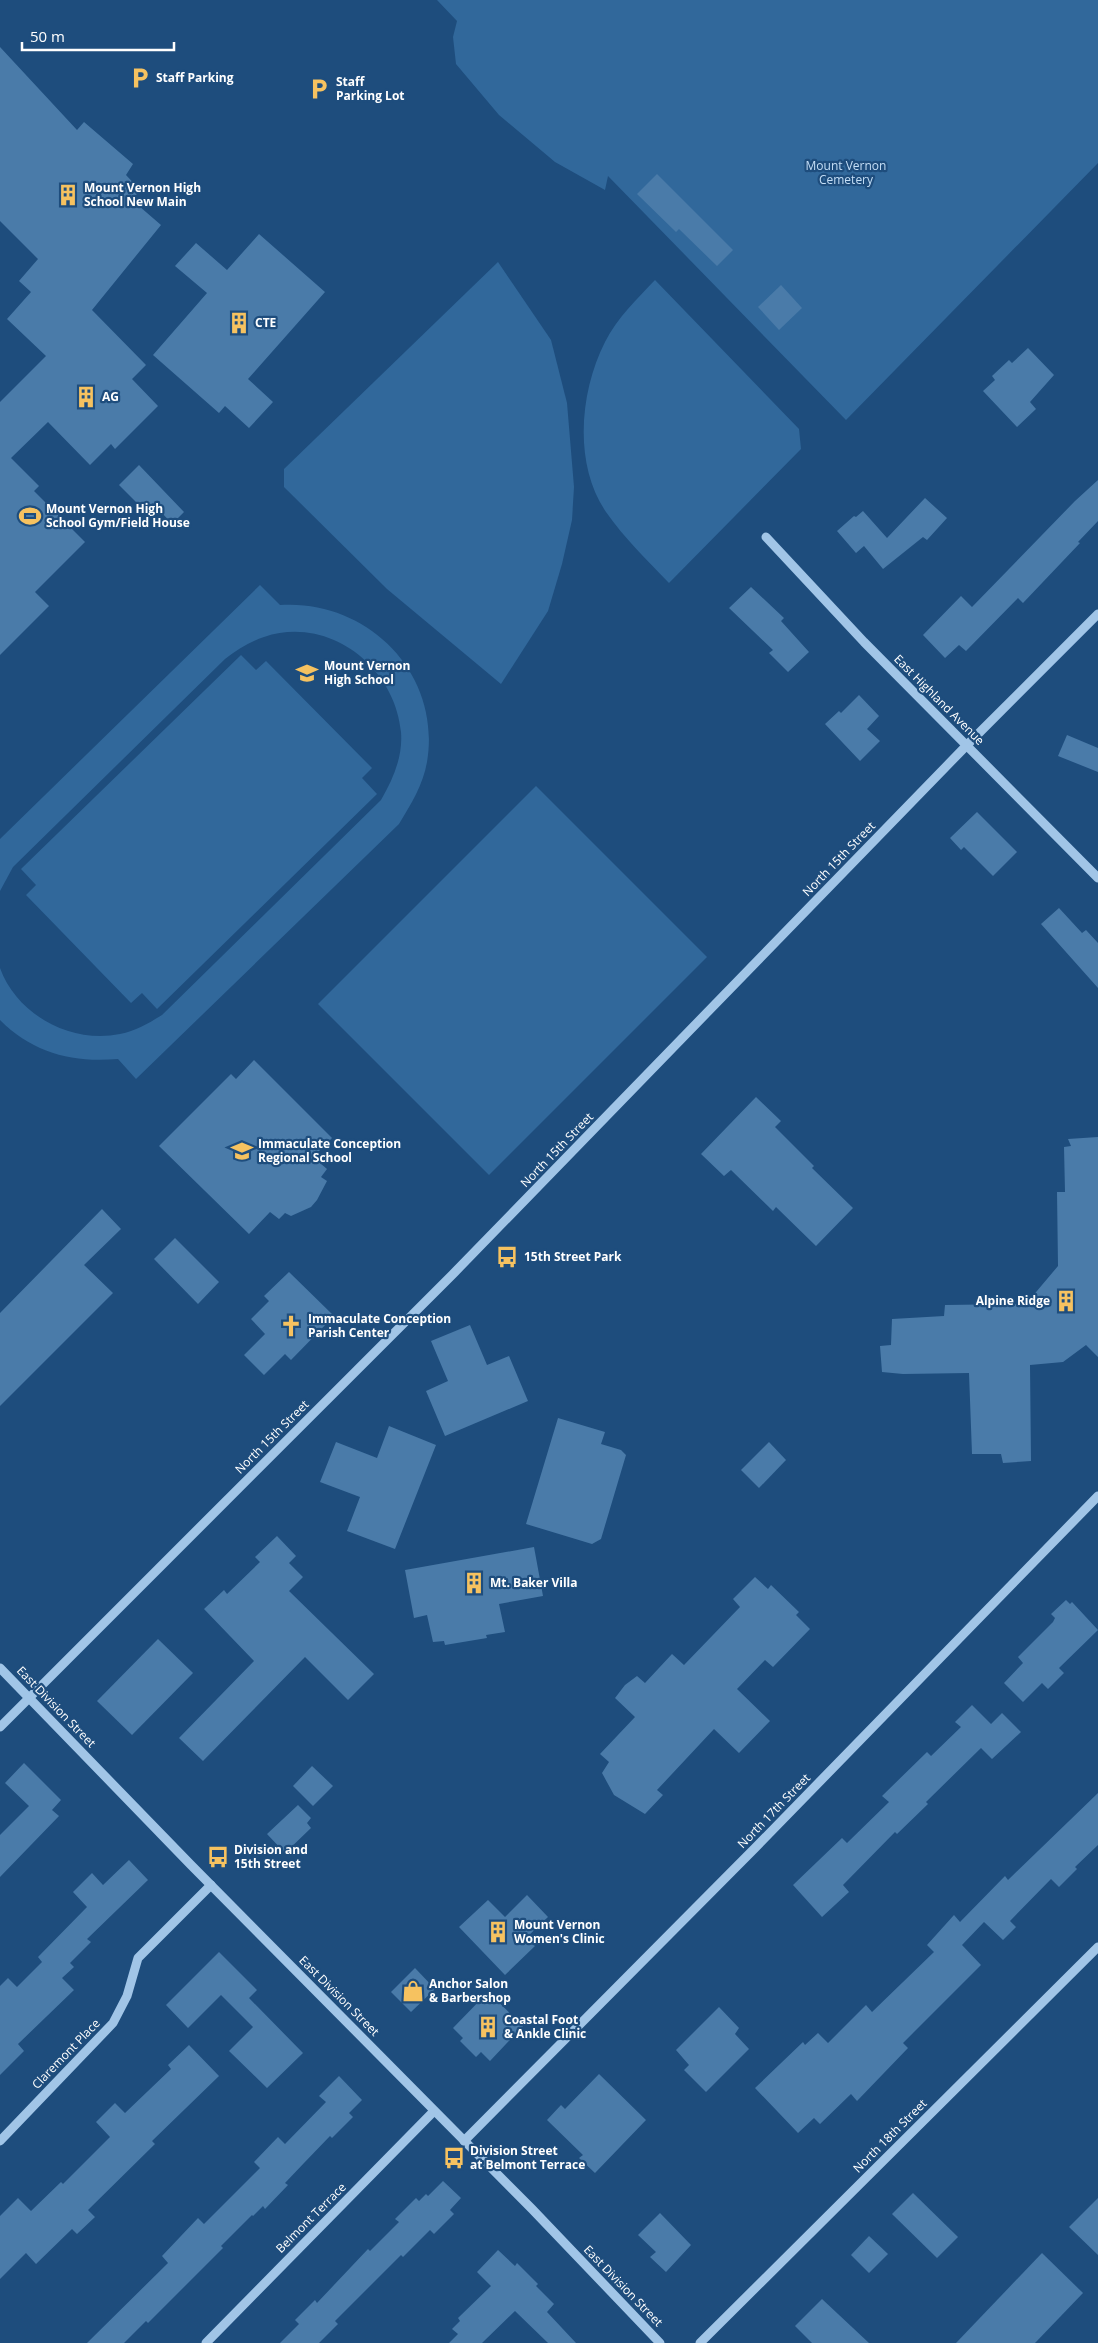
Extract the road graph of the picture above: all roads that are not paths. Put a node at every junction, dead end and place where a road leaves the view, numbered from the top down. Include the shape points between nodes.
1 (766, 537) dead end
2 (1098, 614) edge
3 (967, 745) junction
4 (1098, 878) edge
5 (1098, 1496) edge
6 (0, 1668) edge
7 (29, 1698) junction
8 (0, 1727) edge
9 (211, 1885) junction
10 (1098, 1947) edge
11 (434, 2111) junction
12 (0, 2141) edge
13 (464, 2141) junction
14 (206, 2343) edge
15 (660, 2343) edge
16 (700, 2343) edge

1 - 3 street, East Highland Avenue
2 - 3 street, North 15th Street
3 - 4 street, East Highland Avenue
3 - 7 street, North 15th Street via 454,1273
5 - 13 street, North 17th Street
6 - 7 street, East Division Street
7 - 8 street, North 15th Street
7 - 9 street, East Division Street
9 - 11 street, East Division Street
9 - 12 street, Claremont Place via 138,1958 127,1996 113,2023
10 - 16 street, North 18th Street
11 - 13 street, East Division Street
11 - 14 street, Belmont Terrace
13 - 15 street, East Division Street

